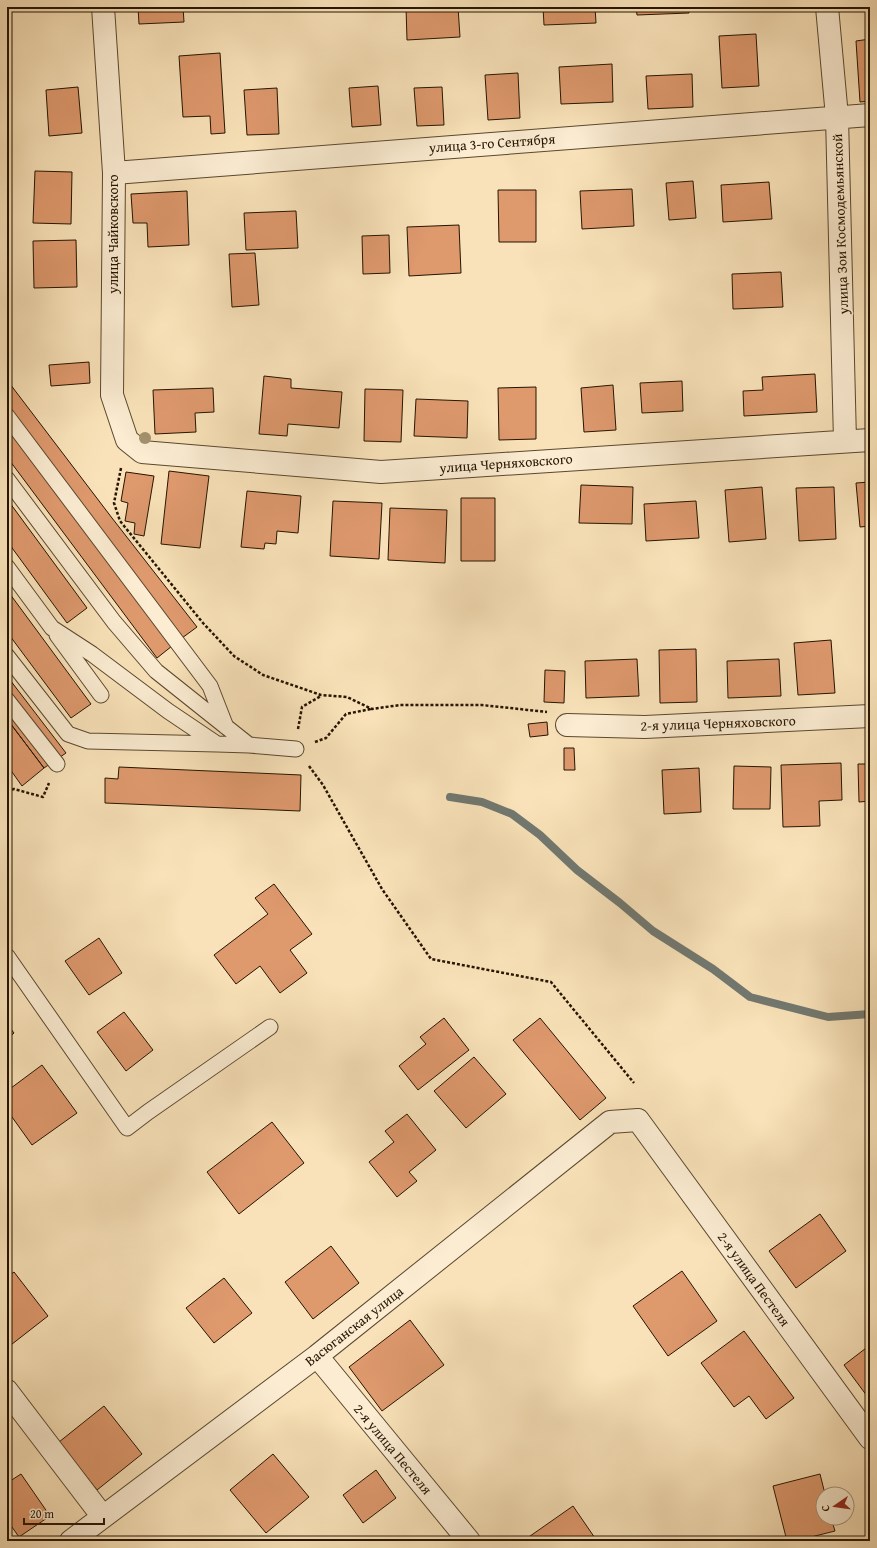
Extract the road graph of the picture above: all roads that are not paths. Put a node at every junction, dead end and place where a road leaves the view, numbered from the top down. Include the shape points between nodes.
1 (103, 7) edge
2 (827, 7) edge
3 (870, 115) edge
4 (837, 117) junction
5 (114, 173) junction
6 (7, 416) edge
7 (870, 440) edge
8 (845, 441) junction
9 (135, 446) joint
10 (7, 479) edge
11 (7, 567) edge
12 (52, 628) junction
13 (7, 656) edge
14 (101, 695) dead end
15 (7, 700) edge
16 (870, 716) edge
17 (567, 725) road end
18 (227, 729) junction
19 (216, 744) junction
20 (249, 745) junction
21 (296, 749) road end
22 (57, 764) dead end
23 (7, 956) edge
24 (270, 1027) dead end
25 (638, 1120) joint
26 (317, 1356) junction
27 (7, 1391) edge
28 (870, 1438) edge
29 (103, 1517) junction
30 (71, 1541) edge
31 (469, 1541) edge

1 - 5 street, улица Чайковского
2 - 4 street, улица Зои Космодемьянской
3 - 4 street, улица 3-го Сентября
4 - 5 street, улица 3-го Сентября
4 - 8 street, улица Зои Космодемьянской
5 - 9 street, улица Чайковского via 112,395
6 - 18 lane via 210,686
7 - 8 street, улица Черняховского
8 - 9 street, улица Черняховского via 381,472
10 - 18 lane via 114,622 156,671
11 - 12 lane
12 - 14 lane
12 - 19 lane
13 - 19 lane via 68,734 88,740
15 - 22 lane
16 - 17 street, 2-я улица Черняховского via 645,727
18 - 20 lane
19 - 20 lane
20 - 21 lane
23 - 24 lane via 127,1128
25 - 26 street, Васюганская улица via 610,1122
25 - 28 street, 2-я улица Пестеля
26 - 29 street, Васюганская улица
26 - 31 street, 2-я улица Пестеля
27 - 29 street
29 - 30 street, Васюганская улица

